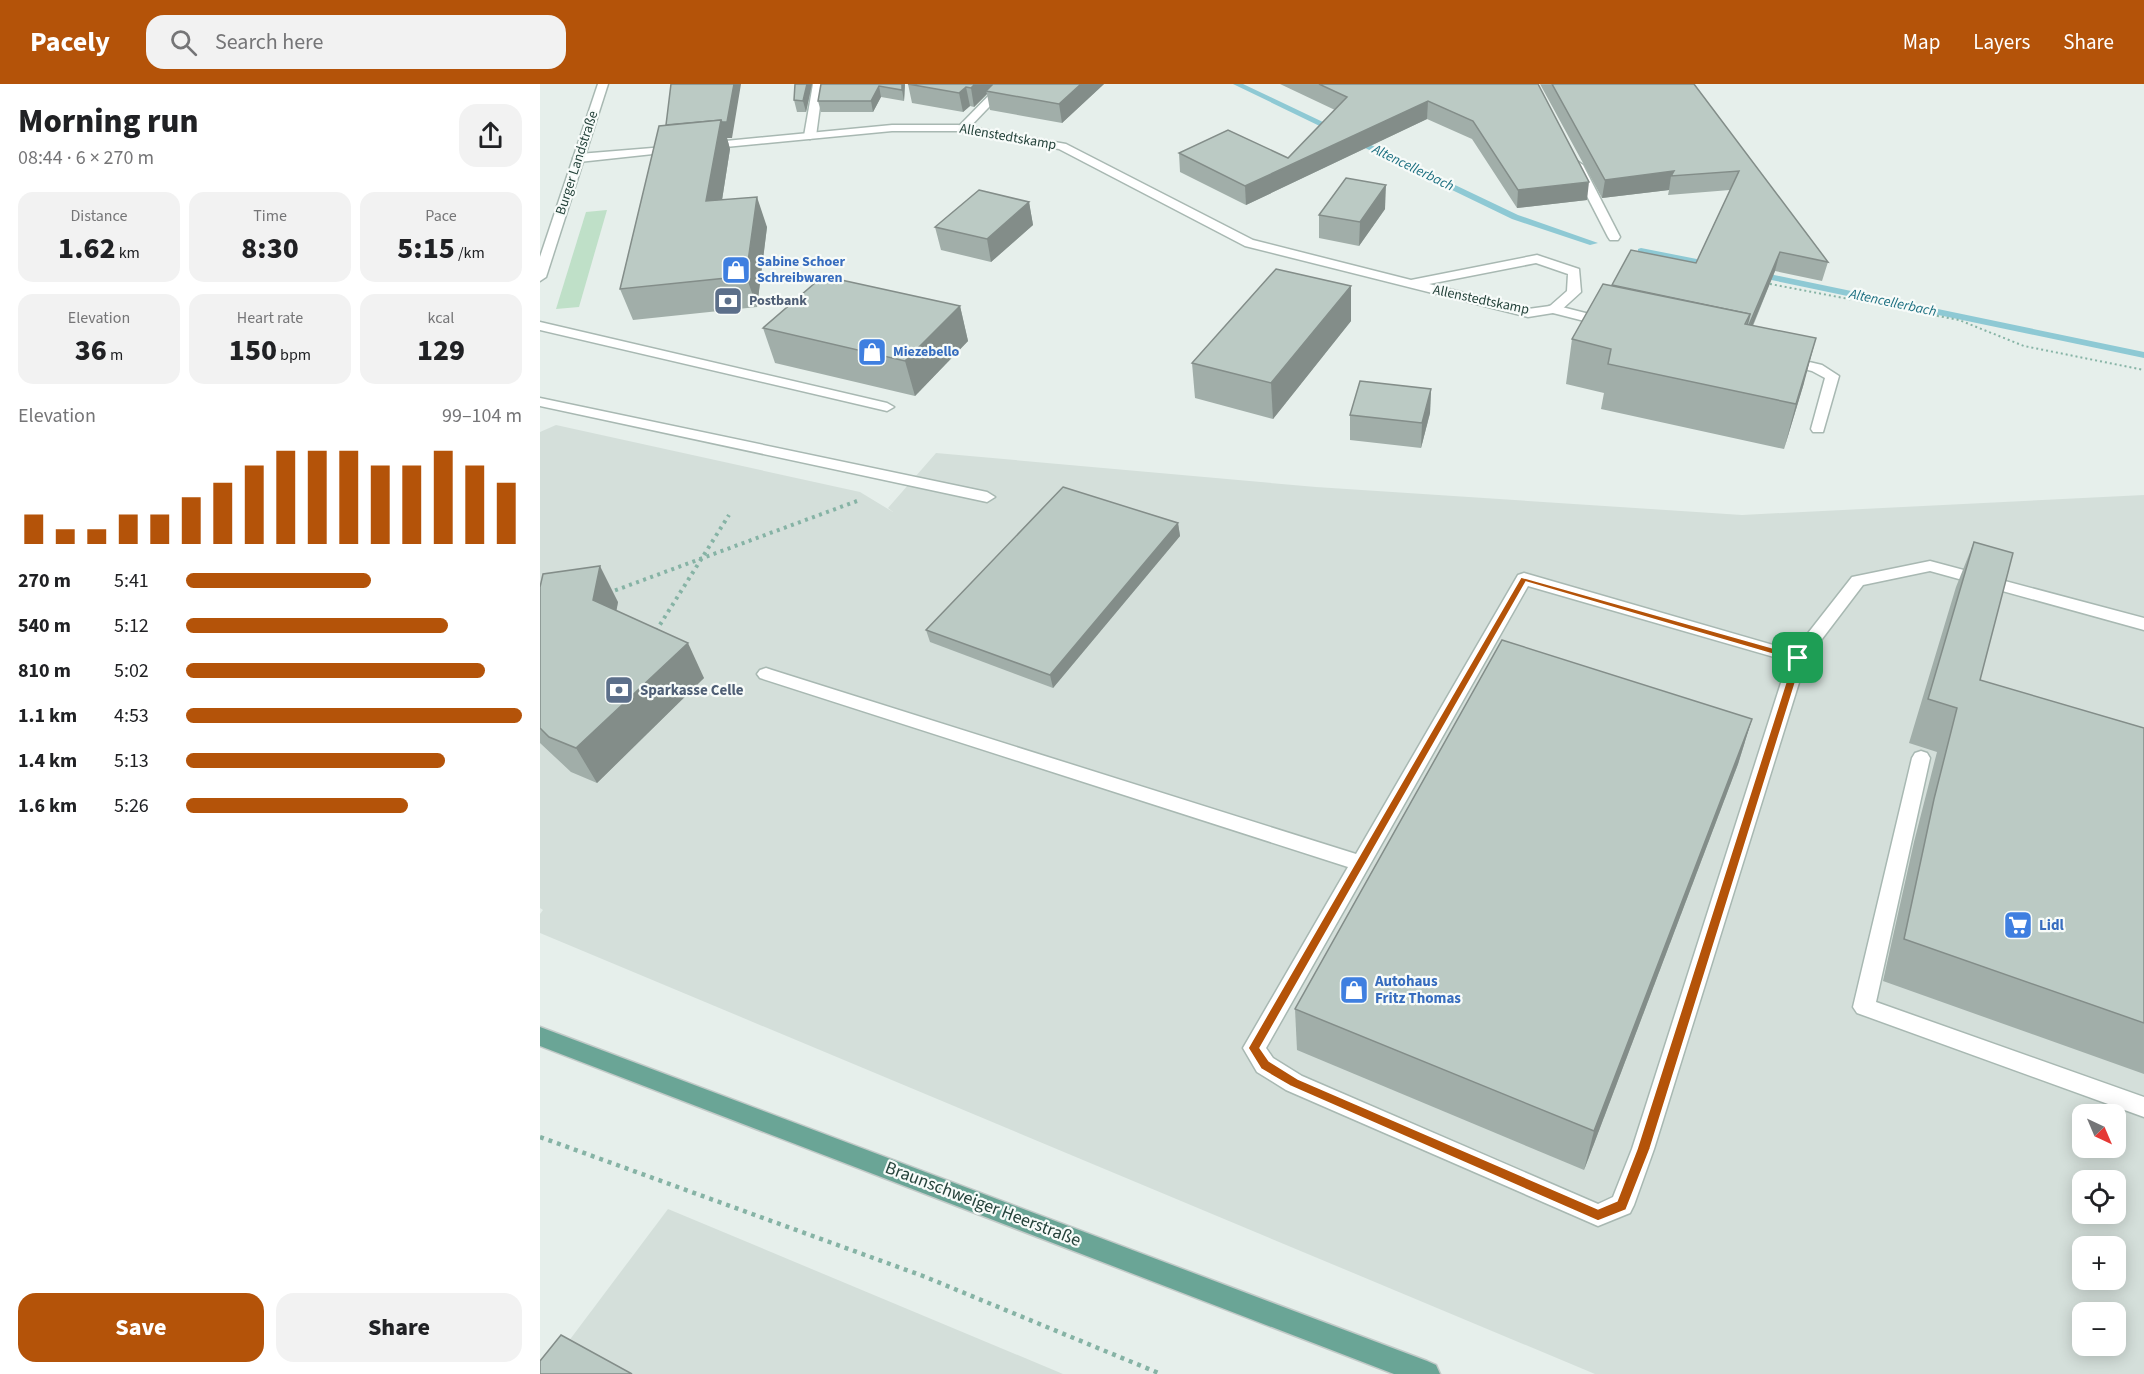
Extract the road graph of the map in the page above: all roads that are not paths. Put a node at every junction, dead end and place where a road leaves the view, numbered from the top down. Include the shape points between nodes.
1 (603, 84) edge
2 (818, 84) edge
3 (1006, 84) edge
4 (962, 129) junction
5 (810, 136) junction
6 (1571, 155) edge
7 (579, 158) junction
8 (1614, 237) dead end
9 (540, 277) edge
10 (1409, 284) junction
11 (1554, 309) junction
12 (1617, 325) edge
13 (540, 326) edge
14 (1770, 357) edge
15 (540, 402) edge
16 (887, 407) dead end
17 (1818, 429) dead end
18 (987, 497) dead end
19 (2144, 624) edge
20 (1798, 658) junction
21 (766, 674) dead end
22 (1921, 758) dead end
23 (1361, 863) junction
24 (540, 1036) edge
25 (2144, 1107) edge
26 (1426, 1374) edge

1 - 7 street, Burger Landstraße
2 - 5 street
3 - 4 street
4 - 5 street, Allenstedtskamp via 892,128
4 - 10 street, Allenstedtskamp via 1062,146 1249,243
5 - 7 street, Allenstedtskamp
6 - 8 street
7 - 9 street, Burger Landstraße
10 - 11 street, Allenstedtskamp via 1528,313
10 - 11 street, Allenstedtskamp via 1538,259 1574,273 1574,292
11 - 12 street
13 - 16 street
14 - 17 street via 1817,368 1832,376
15 - 18 street
19 - 20 street via 1930,566 1858,581
20 - 23 street via 1524,579
20 - 23 street via 1644,1149 1622,1205 1598,1215 1294,1083 1265,1065 1254,1048
21 - 23 street
22 - 25 street via 1864,1007
24 - 26 main road, Braunschweiger Heerstraße

